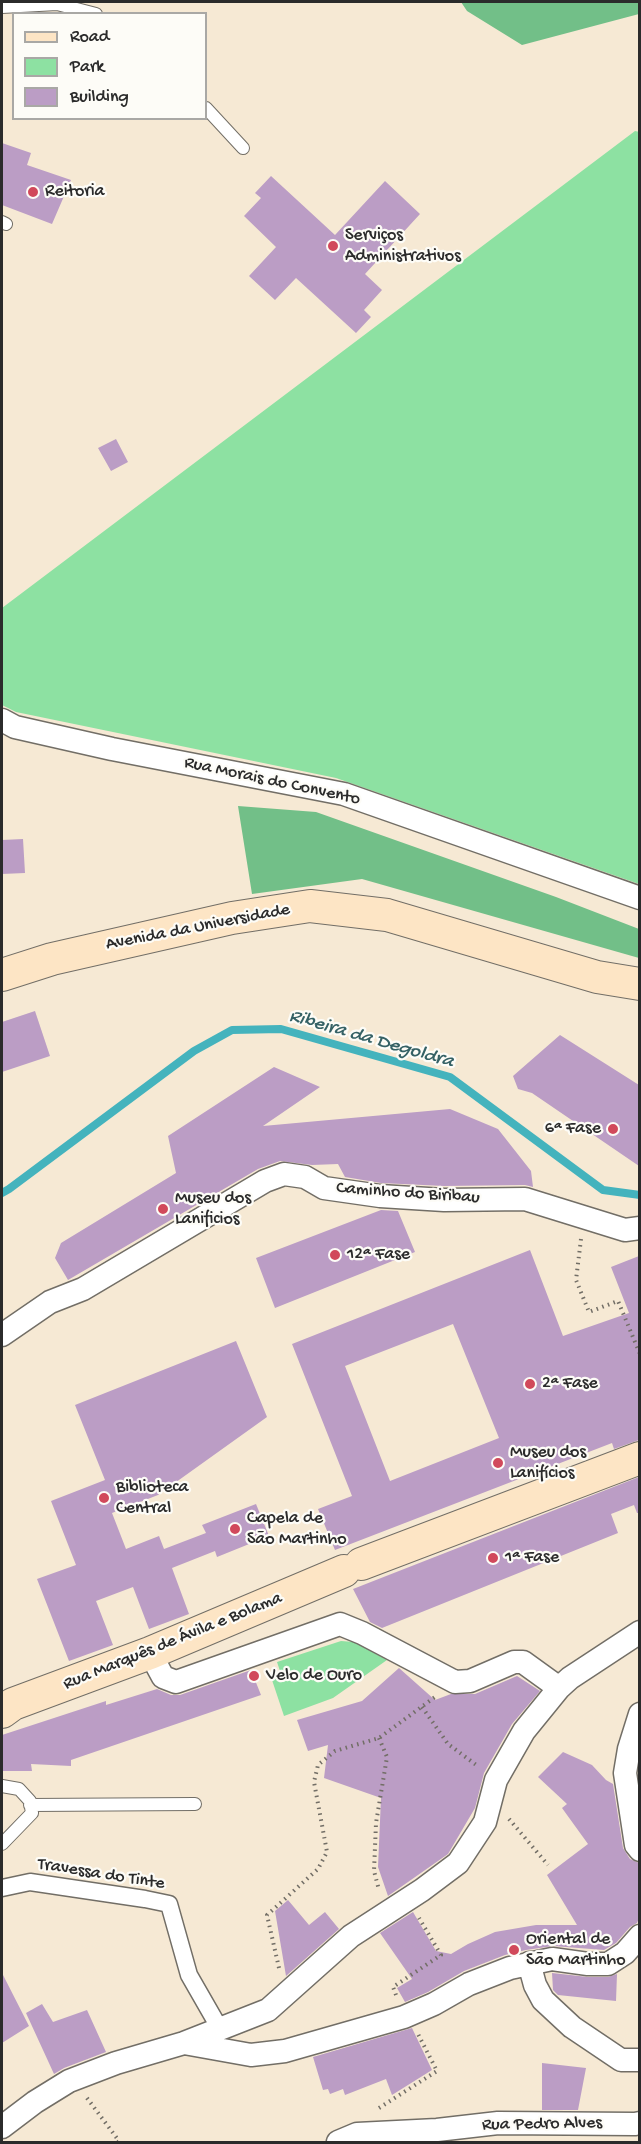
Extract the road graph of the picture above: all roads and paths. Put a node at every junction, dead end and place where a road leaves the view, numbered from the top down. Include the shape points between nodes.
1 (2, 7) edge
2 (88, 12) edge
3 (207, 109) edge
4 (243, 148) dead end
5 (2, 720) edge
6 (639, 898) edge
7 (2, 975) edge
8 (639, 984) edge
9 (584, 1218) junction
10 (639, 1228) edge
11 (2, 1335) edge
12 (639, 1354) edge
13 (639, 1458) edge
14 (639, 1632) edge
15 (150, 1653) junction
16 (454, 1682) junction
17 (559, 1688) junction
18 (422, 1707) junction
19 (2, 1712) edge
20 (639, 1714) edge
21 (379, 1738) junction
22 (2, 1786) edge
23 (494, 1789) junction
24 (195, 1804) dead end
25 (30, 1805) junction
26 (2, 1844) edge
27 (639, 1850) edge
28 (548, 1865) dead end
29 (2, 1888) edge
30 (408, 1899) junction
31 (387, 1913) junction
32 (639, 1936) edge
33 (529, 1963) junction
34 (285, 1995) junction
35 (406, 2016) junction
36 (220, 2029) junction
37 (184, 2043) junction
38 (639, 2060) edge
39 (69, 2081) junction
40 (639, 2123) edge
41 (3, 2129) edge
42 (371, 2133) junction
43 (118, 2142) edge
44 (338, 2142) edge

1 - 2 lane via 57,4
3 - 4 lane
5 - 6 street, Rua Morais do Convento via 15,727 112,749 344,794
7 - 8 main road, Avenida da Universidade via 52,959 232,918 310,906 387,915 597,977
9 - 10 street, Caminho do Biribau via 625,1230
9 - 11 street, Caminho do Biribau via 525,1199 380,1196 324,1188 305,1177 284,1174 265,1181 83,1289 50,1302
9 - 12 path via 576,1280 584,1301 589,1312 618,1301
13 - 15 main road, Rua Marquês de Ávila e Bolama via 353,1567
14 - 17 street
15 - 16 street via 163,1677 176,1682 340,1624
15 - 19 main road, Rua Marquês de Ávila e Bolama via 13,1704
16 - 17 street via 470,1681 514,1662 523,1662
16 - 18 path
17 - 23 street via 524,1731
18 - 21 path
18 - 23 path via 448,1744
20 - 27 street via 625,1773
21 - 31 path via 387,1757 376,1823 374,1871
21 - 34 path via 334,1751 318,1765 314,1782 327,1852 318,1869 267,1915
22 - 25 lane via 19,1789
23 - 28 path
23 - 30 street via 484,1822 458,1863
24 - 25 lane
25 - 26 lane via 32,1813
29 - 36 street, Travessa do Tinte via 30,1882 169,1904 189,1975
30 - 31 street
30 - 35 path via 441,1955 393,1987
31 - 34 street via 351,1936
32 - 33 street via 625,1953 608,1964 552,1959
33 - 35 street via 469,1984
33 - 38 street via 543,2000 572,2027 621,2060
34 - 36 street via 268,2010
35 - 37 street via 285,2051 251,2055
35 - 42 path via 437,2071 366,2116
36 - 37 street
37 - 39 street
39 - 41 street via 35,2102
39 - 43 path via 82,2091
40 - 42 street, Rua Pedro Alves via 498,2122
42 - 44 street, Rua Pedro Alves

